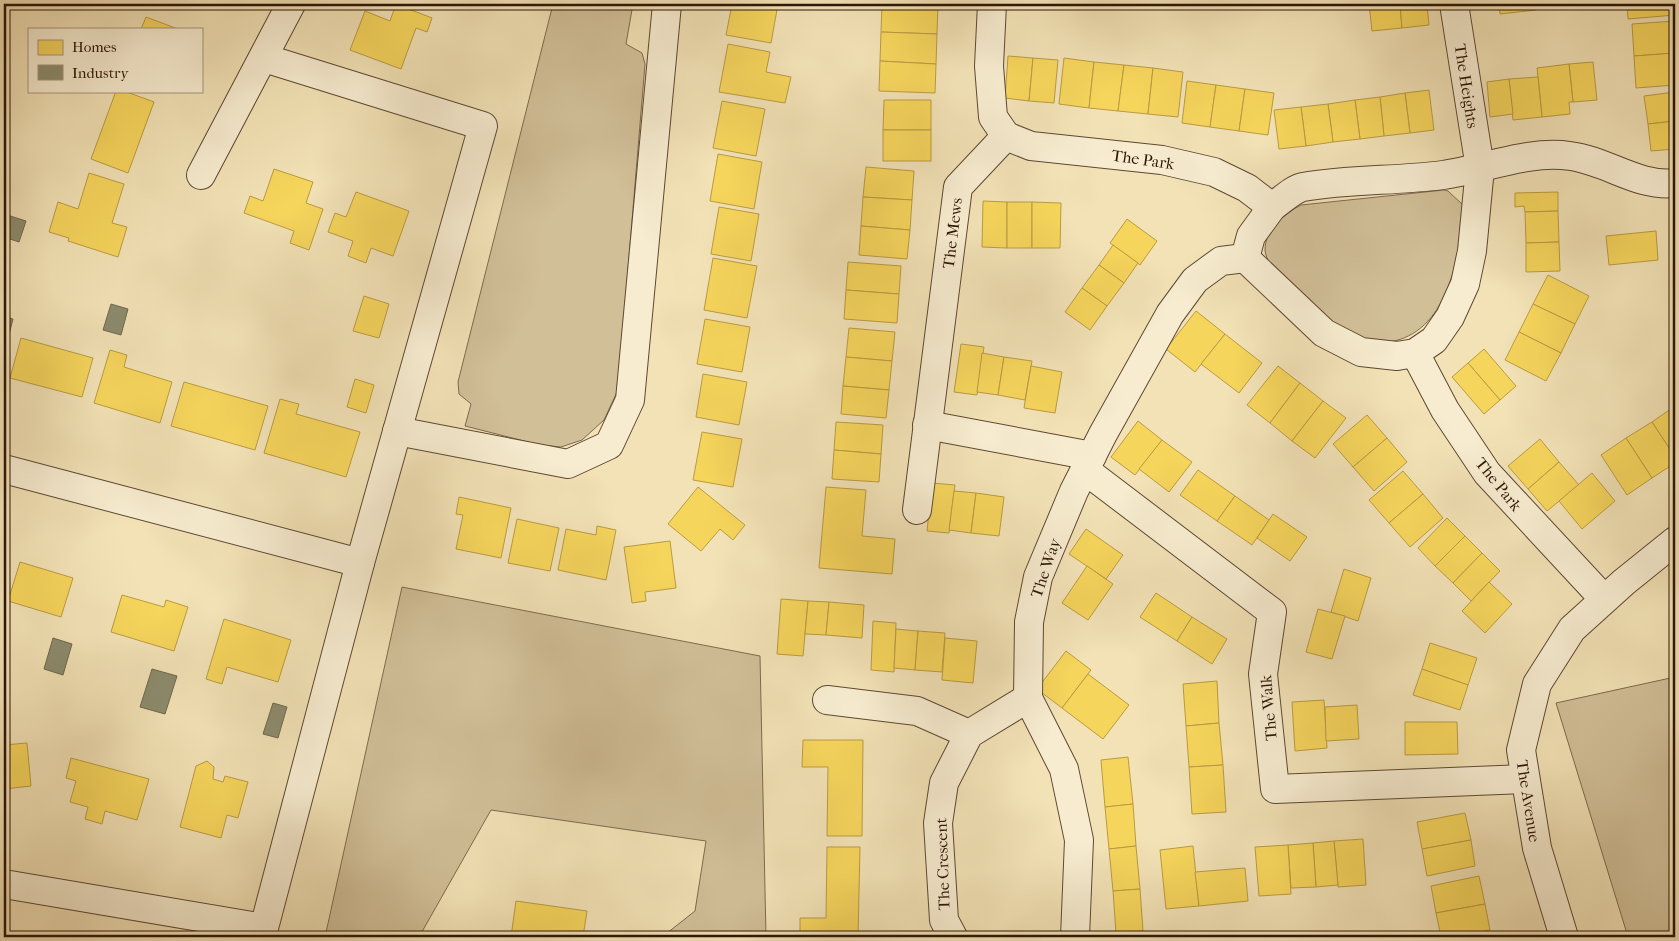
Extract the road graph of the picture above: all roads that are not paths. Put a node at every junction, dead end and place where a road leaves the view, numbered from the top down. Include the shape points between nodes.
1 (291, 4) edge
2 (667, 4) edge
3 (992, 4) edge
4 (1454, 4) edge
5 (264, 58) junction
6 (1006, 136) junction
7 (1480, 168) junction
8 (201, 175) dead end
9 (1675, 183) edge
10 (1272, 207) junction
11 (1245, 258) junction
12 (1415, 352) junction
13 (927, 425) junction
14 (397, 431) junction
15 (1089, 463) junction
16 (4, 469) edge
17 (917, 510) dead end
18 (1675, 541) edge
19 (360, 563) junction
20 (1604, 599) junction
21 (1028, 698) junction
22 (827, 700) dead end
23 (969, 734) junction
24 (1525, 779) junction
25 (4, 884) edge
26 (264, 933) edge
27 (953, 937) edge
28 (1075, 937) edge
29 (1564, 937) edge

1 - 5 street
2 - 14 street via 630,400 609,445 568,464
3 - 6 street via 989,66 993,117
4 - 7 street, The Heights
5 - 8 street
5 - 14 street via 482,126
6 - 10 street, The Park via 1031,146 1162,160 1214,172 1247,188
6 - 13 street, The Mews via 958,187
7 - 9 street via 1539,156 1570,156 1607,166 1635,180 1662,185
7 - 10 street via 1444,175 1301,187
7 - 12 street via 1472,251 1465,284 1450,318 1434,340
10 - 11 street via 1251,236
11 - 12 street via 1324,333 1361,352 1397,356
11 - 15 street, The Way via 1221,261 1195,280 1170,314
12 - 20 street, The Park via 1445,410 1487,473
13 - 15 street
13 - 17 street, The Mews
14 - 19 street
15 - 21 street, The Way via 1038,577 1028,622
15 - 24 street, The Walk via 1272,612 1263,674 1276,789
16 - 19 street
18 - 20 street, The Avenue
19 - 26 street
20 - 24 street, The Avenue via 1572,628 1536,684 1521,750
21 - 23 street
21 - 28 street, The Way via 1064,769 1079,840
22 - 23 street via 917,711
23 - 27 street, The Crescent via 944,782 938,823 944,920
24 - 29 street, The Avenue via 1536,848
25 - 26 street

